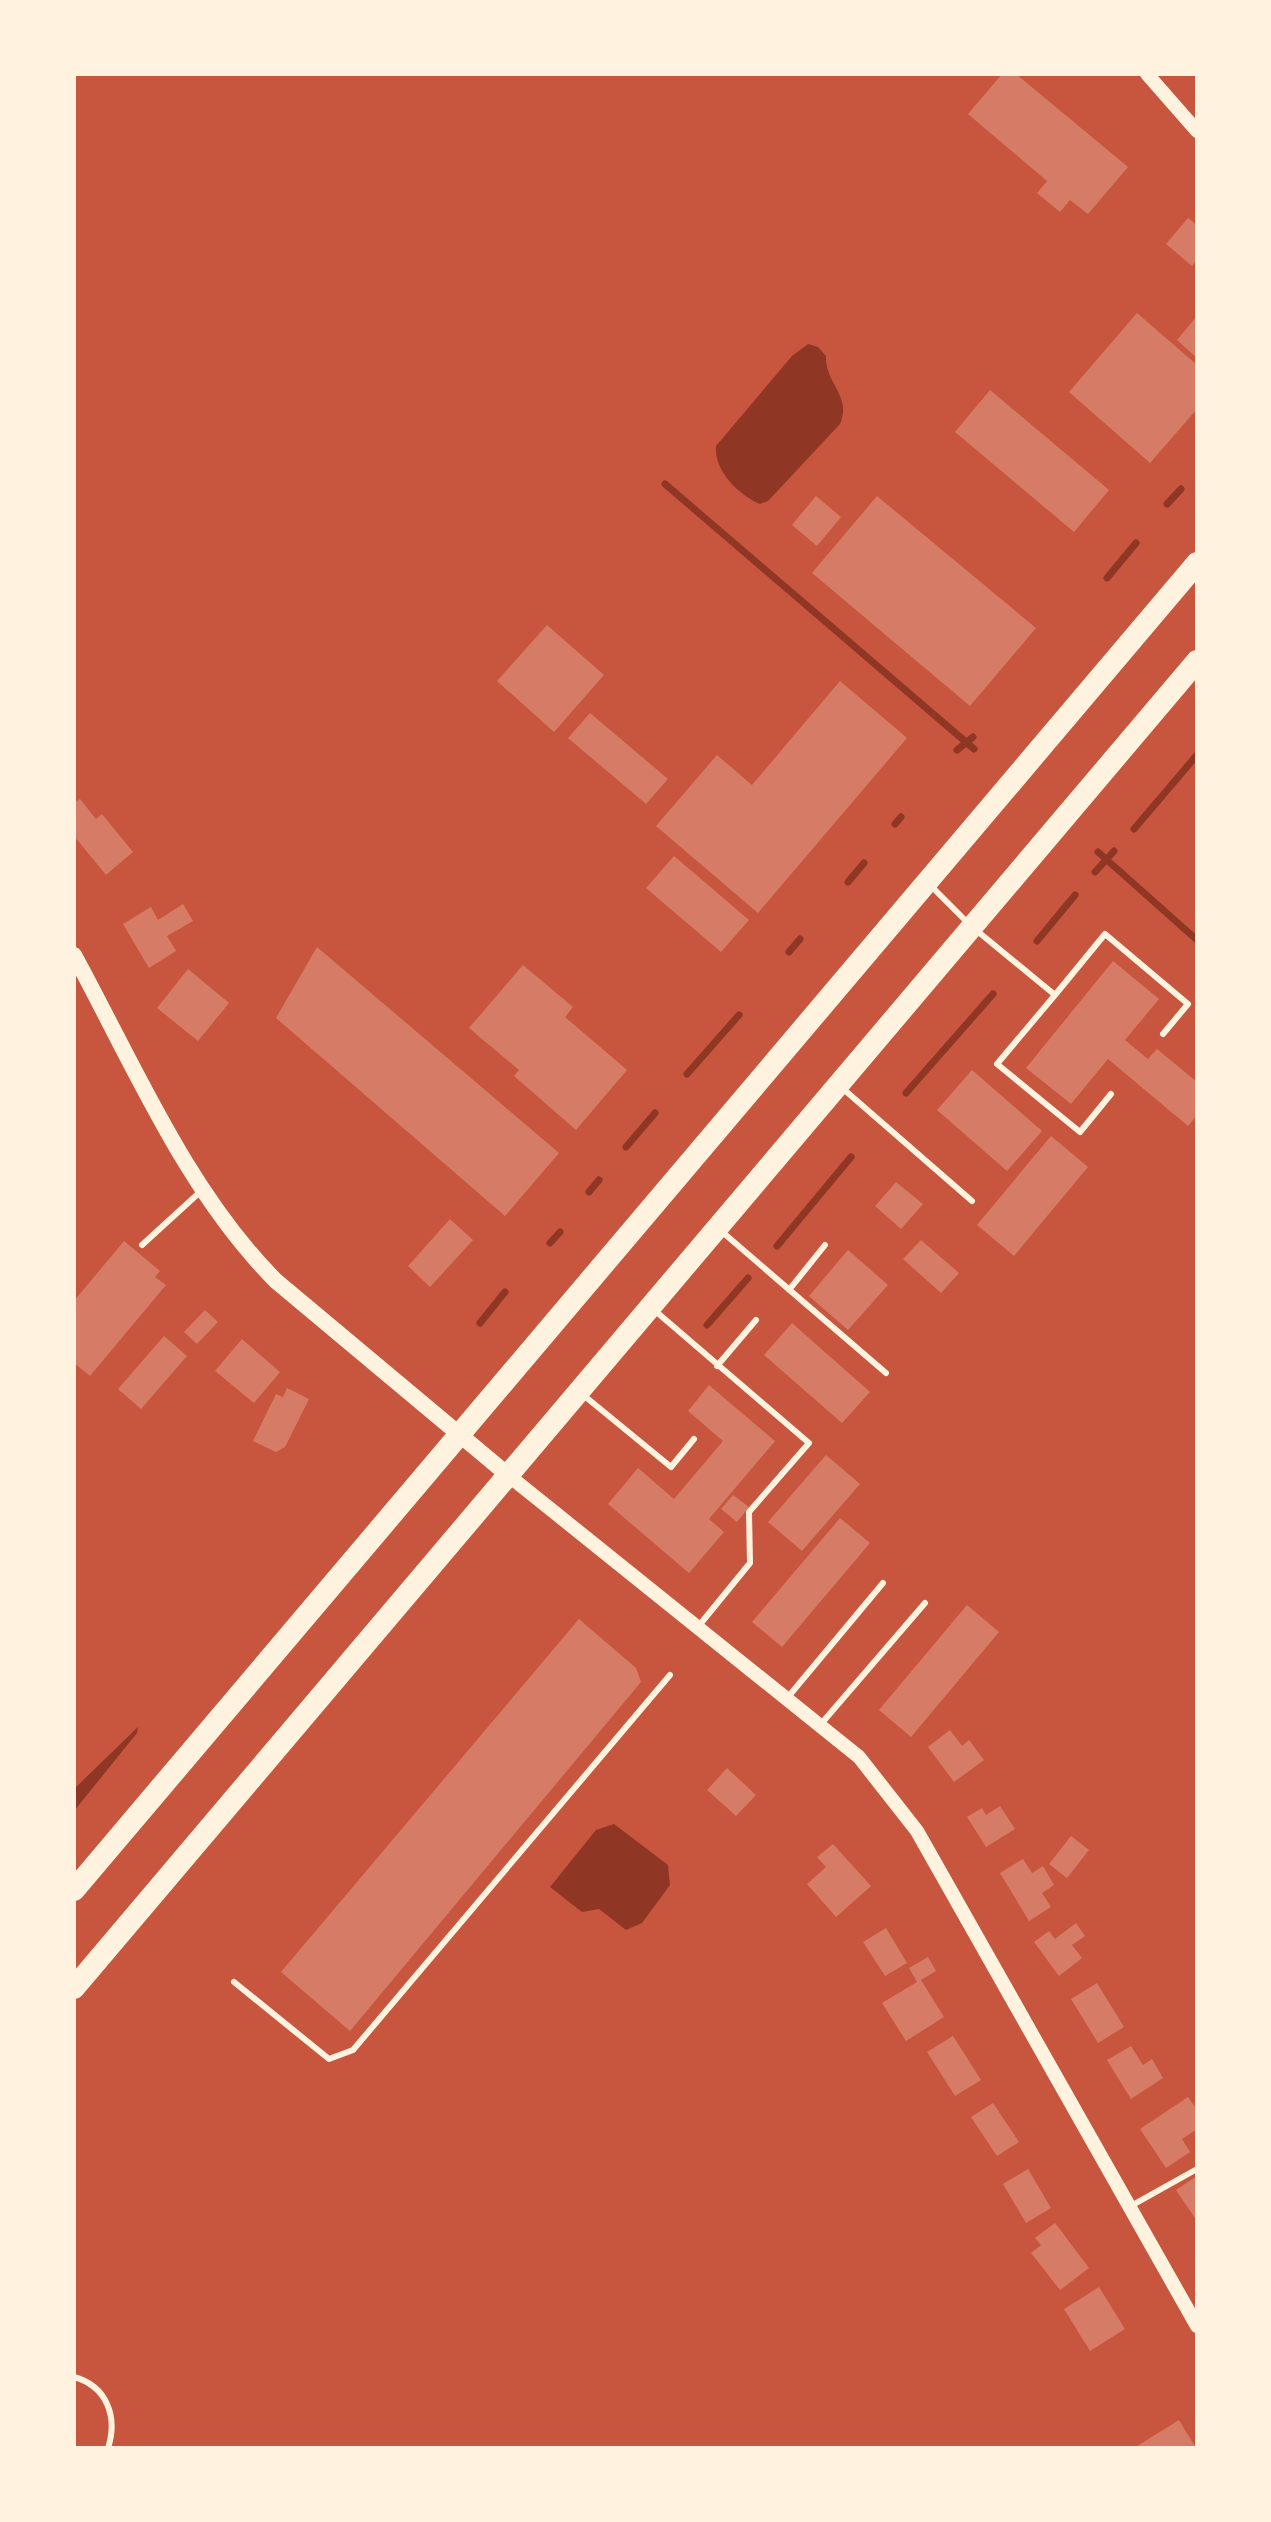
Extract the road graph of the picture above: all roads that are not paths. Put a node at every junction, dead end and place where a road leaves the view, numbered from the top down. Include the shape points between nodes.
1 (1147, 74) edge
2 (1197, 131) edge
3 (1197, 563) edge
4 (1193, 673) edge
5 (927, 882) junction
6 (972, 927) junction
7 (74, 955) edge
8 (1055, 995) junction
9 (1163, 1034) dead end
10 (838, 1085) junction
11 (1111, 1094) dead end
12 (203, 1189) junction
13 (972, 1201) dead end
14 (717, 1228) junction
15 (142, 1245) dead end
16 (825, 1245) dead end
17 (789, 1290) junction
18 (651, 1307) junction
19 (756, 1320) dead end
20 (717, 1366) junction
21 (886, 1373) dead end
22 (579, 1391) junction
23 (460, 1435) junction
24 (694, 1439) dead end
25 (508, 1475) junction
26 (883, 1583) dead end
27 (925, 1603) dead end
28 (697, 1630) junction
29 (670, 1675) dead end
30 (786, 1700) junction
31 (819, 1727) junction
32 (74, 1890) edge
33 (234, 1982) dead end
34 (74, 1988) edge
35 (1197, 2169) edge
36 (1129, 2207) junction
37 (1197, 2326) edge
38 (74, 2377) edge
39 (108, 2448) edge

1 - 2 street
3 - 5 highway
4 - 6 highway
5 - 6 lane
5 - 23 highway
6 - 8 lane
6 - 10 highway
7 - 12 main road
8 - 9 lane via 1105,934 1188,1004
8 - 11 lane via 997,1064 1080,1132
10 - 13 lane
10 - 14 highway
12 - 15 lane
12 - 23 main road via 241,1246 276,1281
14 - 17 lane
14 - 18 highway
16 - 17 lane
17 - 21 lane
18 - 20 lane
18 - 22 highway
19 - 20 lane
20 - 28 lane via 809,1443 749,1512 750,1563
22 - 24 lane via 671,1467
22 - 25 highway
23 - 25 main road
23 - 32 highway
25 - 28 street
25 - 34 highway
26 - 30 lane
27 - 31 lane
28 - 30 street
29 - 33 lane via 353,2050 329,2059
30 - 31 street
31 - 36 street via 859,1757 904,1811
35 - 36 lane
36 - 37 street
38 - 39 lane via 97,2388 107,2401 113,2431

